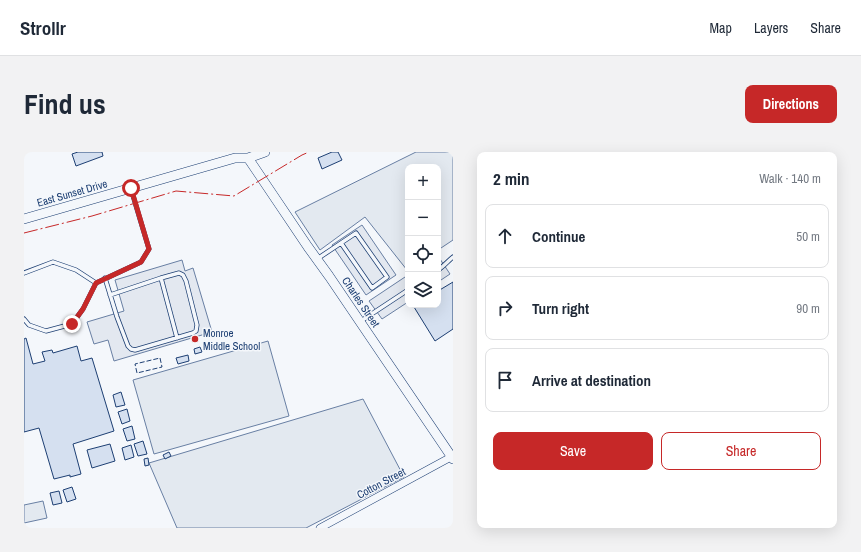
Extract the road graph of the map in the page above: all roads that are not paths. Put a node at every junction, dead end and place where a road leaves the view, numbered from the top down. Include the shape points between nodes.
1 (265, 152) edge
2 (248, 158) junction
3 (131, 188) junction
4 (24, 219) edge
5 (341, 243) junction
6 (453, 257) edge
7 (316, 259) junction
8 (441, 268) edge
9 (24, 273) edge
10 (105, 278) junction
11 (161, 278) junction
12 (96, 283) junction
13 (405, 292) edge
14 (110, 295) junction
15 (24, 318) edge
16 (360, 322) junction
17 (177, 338) junction
18 (452, 458) edge
19 (324, 527) edge

1 - 2 street, East Sunset Drive
2 - 3 street, East Sunset Drive via 235,158
2 - 7 street, Charles Street
3 - 4 street, East Sunset Drive
3 - 10 lane via 149,249 141,262
5 - 5 lane via 372,288 387,278 356,233
5 - 7 lane
6 - 8 lane
7 - 16 street, Charles Street
9 - 12 lane via 53,262 76,270
10 - 12 lane
10 - 14 lane
11 - 14 lane
11 - 17 lane
11 - 17 lane via 179,273 186,281 197,325 193,333
12 - 15 lane via 72,324 46,331 30,325
13 - 16 lane
14 - 17 lane via 131,349
16 - 18 street, Charles Street
18 - 19 street, Cotton Street

